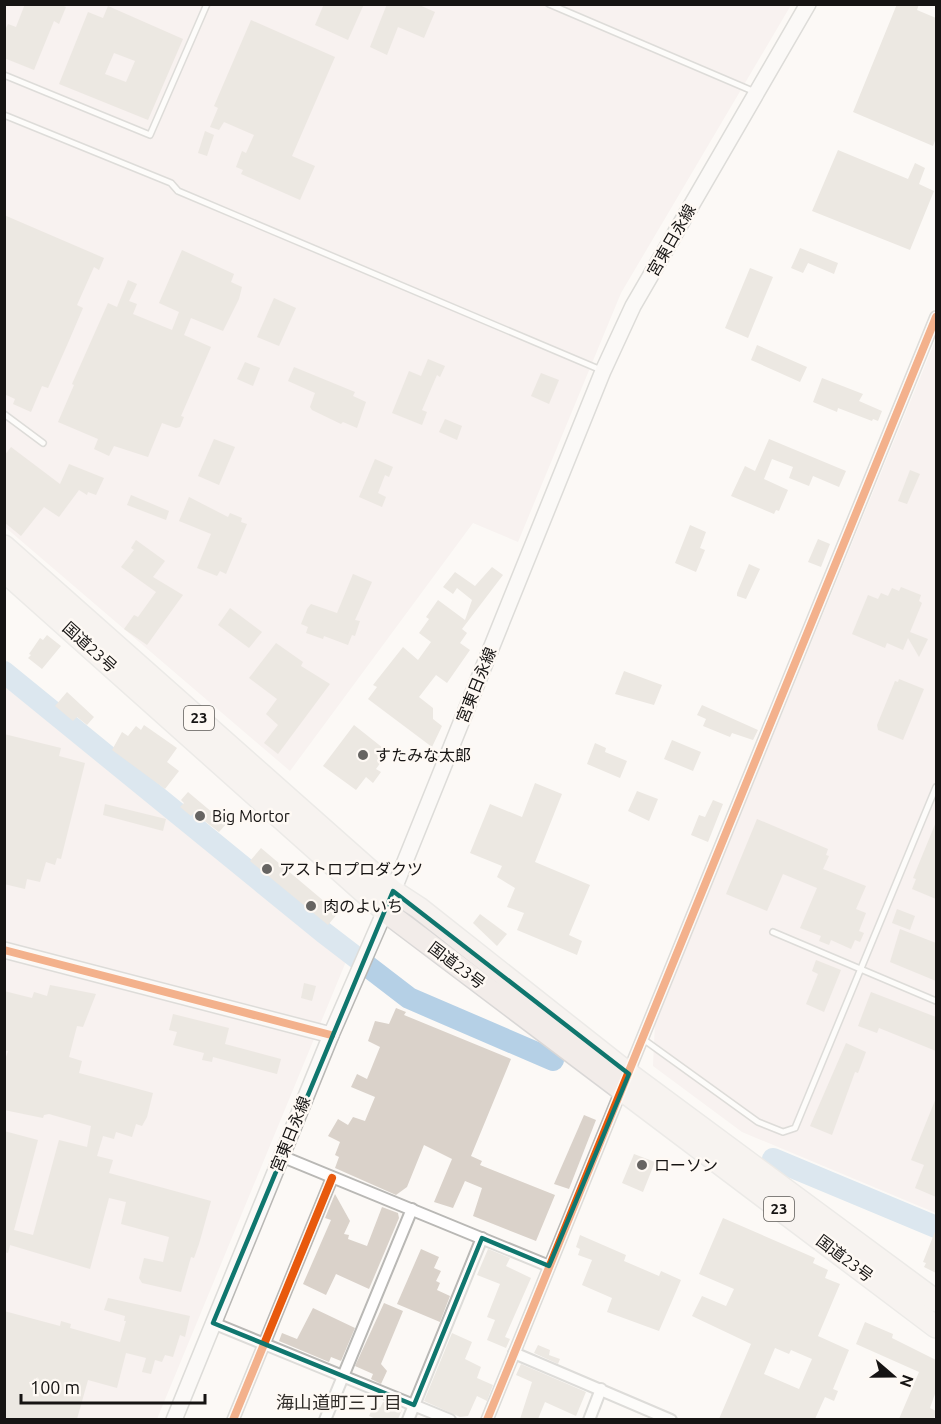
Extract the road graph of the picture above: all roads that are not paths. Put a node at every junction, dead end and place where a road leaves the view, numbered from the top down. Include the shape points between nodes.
1 (207, 4) edge
2 (549, 4) edge
3 (808, 4) edge
4 (4, 75) edge
5 (756, 93) junction
6 (4, 115) edge
7 (936, 317) edge
8 (603, 371) junction
9 (4, 414) edge
10 (43, 444) dead end
11 (4, 546) edge
12 (4, 571) edge
13 (936, 787) edge
14 (393, 891) junction
15 (385, 910) junction
16 (773, 932) dead end
17 (4, 950) edge
18 (861, 970) junction
19 (936, 1001) edge
20 (331, 1035) junction
21 (642, 1039) junction
22 (625, 1082) junction
23 (281, 1156) junction
24 (332, 1178) junction
25 (412, 1209) junction
26 (482, 1238) junction
27 (549, 1266) junction
28 (936, 1301) edge
29 (213, 1323) junction
30 (936, 1327) edge
31 (265, 1344) junction
32 (514, 1353) junction
33 (343, 1377) junction
34 (601, 1389) junction
35 (414, 1405) junction
36 (174, 1419) edge
37 (233, 1419) edge
38 (325, 1419) edge
39 (408, 1419) edge
40 (450, 1419) edge
41 (488, 1419) edge
42 (589, 1419) edge
43 (671, 1419) edge

1 - 4 lane via 150,135
2 - 5 lane
3 - 5 main road, 宮東日永線
5 - 8 main road, 宮東日永線 via 633,306
6 - 8 lane via 171,183 178,191
7 - 21 street
8 - 14 main road, 宮東日永線
9 - 10 lane
11 - 14 highway, 国道23号 / 23
12 - 15 highway, 国道23号 / 23
13 - 18 lane
14 - 15 main road, 宮東日永線
14 - 22 highway, 国道23号 / 23 via 419,908
15 - 20 main road, 宮東日永線
15 - 22 highway, 国道23号 / 23
16 - 18 lane
17 - 20 main road
18 - 19 lane
18 - 21 lane via 795,1128 783,1132 758,1122
20 - 23 main road, 宮東日永線
21 - 22 street
22 - 27 street
22 - 28 highway, 国道23号 / 23
22 - 30 highway, 国道23号 / 23
23 - 24 street
23 - 29 main road, 宮東日永線
24 - 25 street
24 - 31 street
25 - 26 street
25 - 33 street
26 - 27 street
26 - 35 street
27 - 32 street
29 - 31 street
29 - 36 main road, 宮東日永線
31 - 33 street
31 - 37 street
32 - 34 street
32 - 41 street
33 - 35 street
33 - 38 street
34 - 42 street
34 - 43 street
35 - 39 street
35 - 40 street

